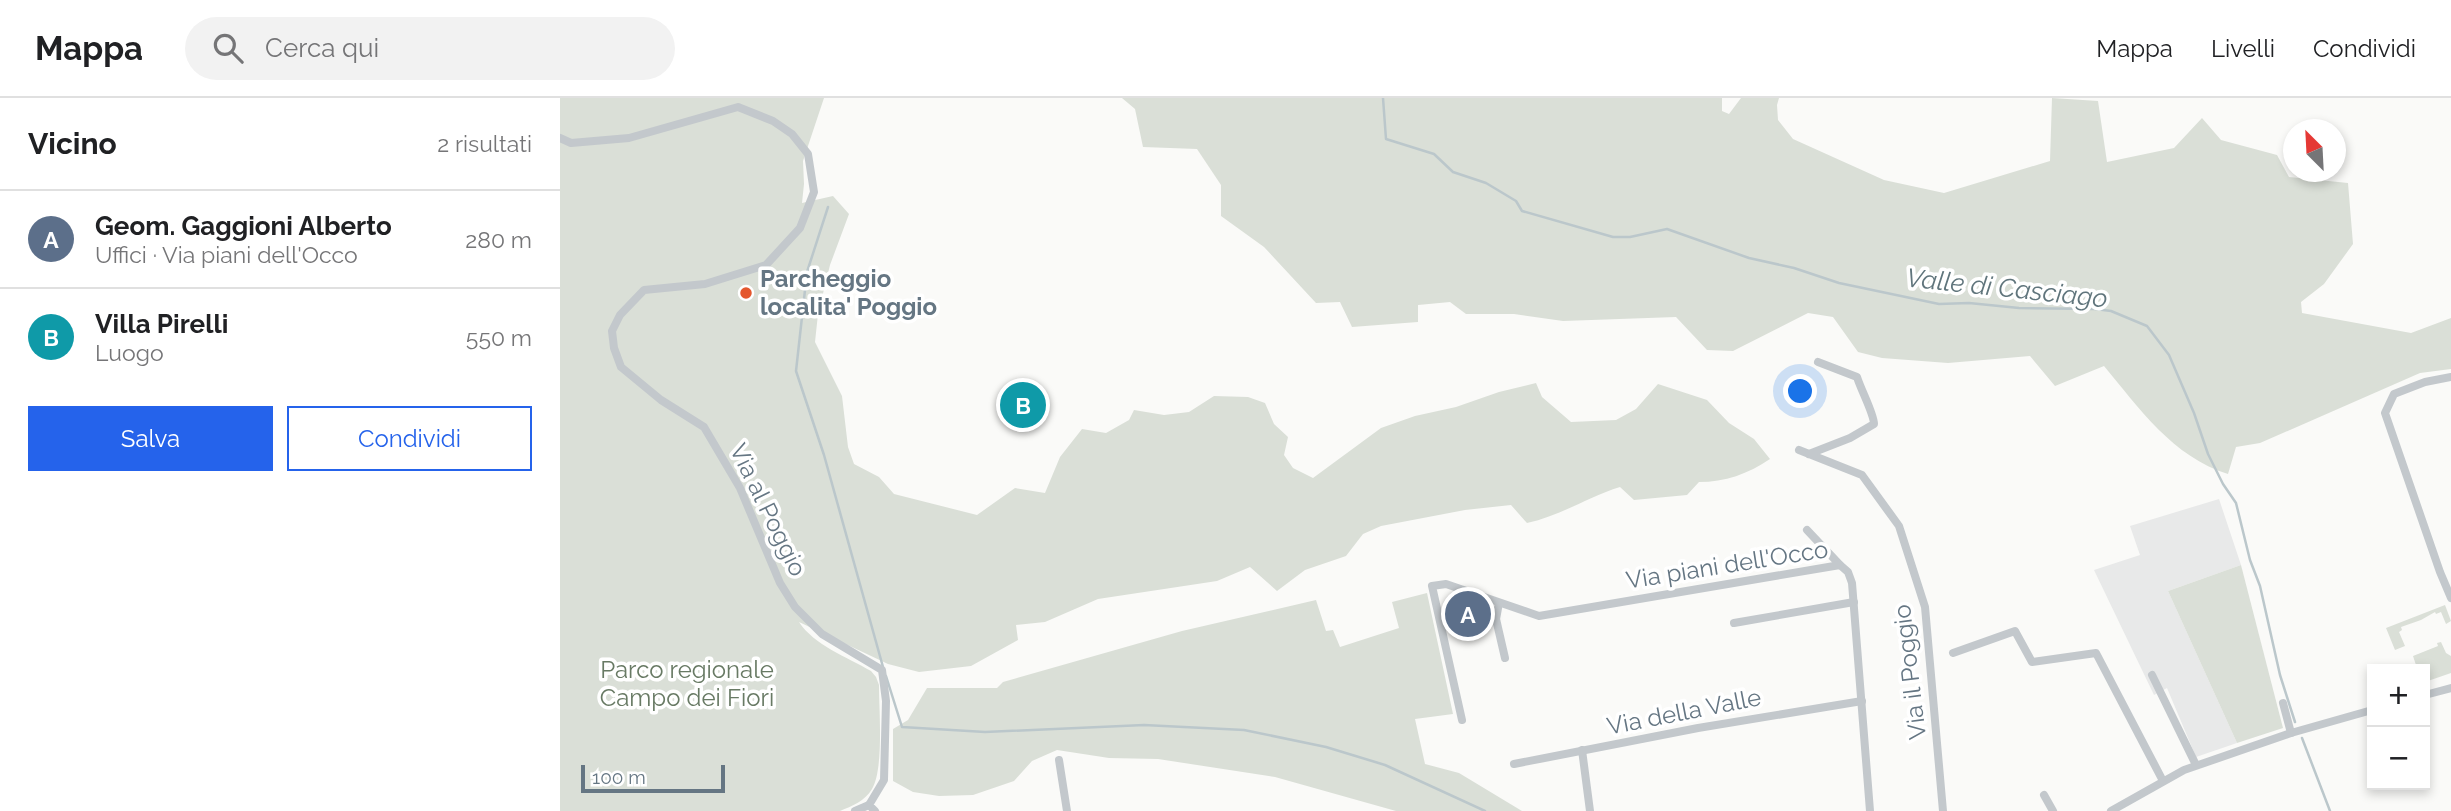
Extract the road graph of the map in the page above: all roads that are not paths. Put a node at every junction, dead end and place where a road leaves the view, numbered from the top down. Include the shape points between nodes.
1 (560, 138) edge
2 (1818, 362) dead end
3 (2451, 377) edge
4 (1799, 450) dead end
5 (1809, 454) junction
6 (1807, 530) dead end
7 (1840, 565) junction
8 (2451, 598) edge
9 (1854, 602) junction
10 (1499, 603) junction
11 (1734, 623) dead end
12 (1953, 653) dead end
13 (1505, 658) dead end
14 (2152, 675) dead end
15 (2451, 688) edge
16 (2430, 694) edge
17 (1862, 701) junction
18 (2283, 703) dead end
19 (2367, 711) edge
20 (1462, 720) dead end
21 (2291, 733) junction
22 (1582, 750) junction
23 (1059, 760) dead end
24 (1514, 764) dead end
25 (2196, 765) junction
26 (2163, 781) junction
27 (2044, 795) dead end
28 (872, 808) edge
29 (855, 811) edge
30 (1067, 811) edge
31 (1590, 811) edge
32 (1870, 811) edge
33 (1943, 811) edge
34 (2053, 811) edge
35 (2112, 811) edge

1 - 28 street, Via al Poggio via 571,143 629,138 738,107 773,121 792,134 808,154 814,192 800,228 766,265 705,284 644,290 620,315 612,331 621,367 704,427 740,488 780,583 796,607 822,634 882,670 884,780
2 - 5 street via 1857,377 1874,424
3 - 8 street via 2394,394 2385,413
4 - 5 street, Via il Poggio
5 - 33 street, Via il Poggio via 1862,475 1899,526 1925,607
6 - 7 street
7 - 9 street, Via piani dell'Occo via 1851,577
7 - 10 street, Via piani dell'Occo via 1539,616
9 - 11 street
9 - 17 street, Via piani dell'Occo
10 - 13 street via 1496,619
10 - 20 street, Via piani dell'Occo via 1446,584 1433,586
12 - 26 street via 2015,631 2032,662 2096,653
14 - 25 street
15 - 16 street
17 - 22 street, Via della Valle
17 - 32 street, Via piani dell'Occo
18 - 21 street
19 - 21 street
21 - 25 street
22 - 24 street, Via della Valle
22 - 31 street
23 - 30 street
25 - 26 street
26 - 35 street
27 - 34 street
28 - 29 street

